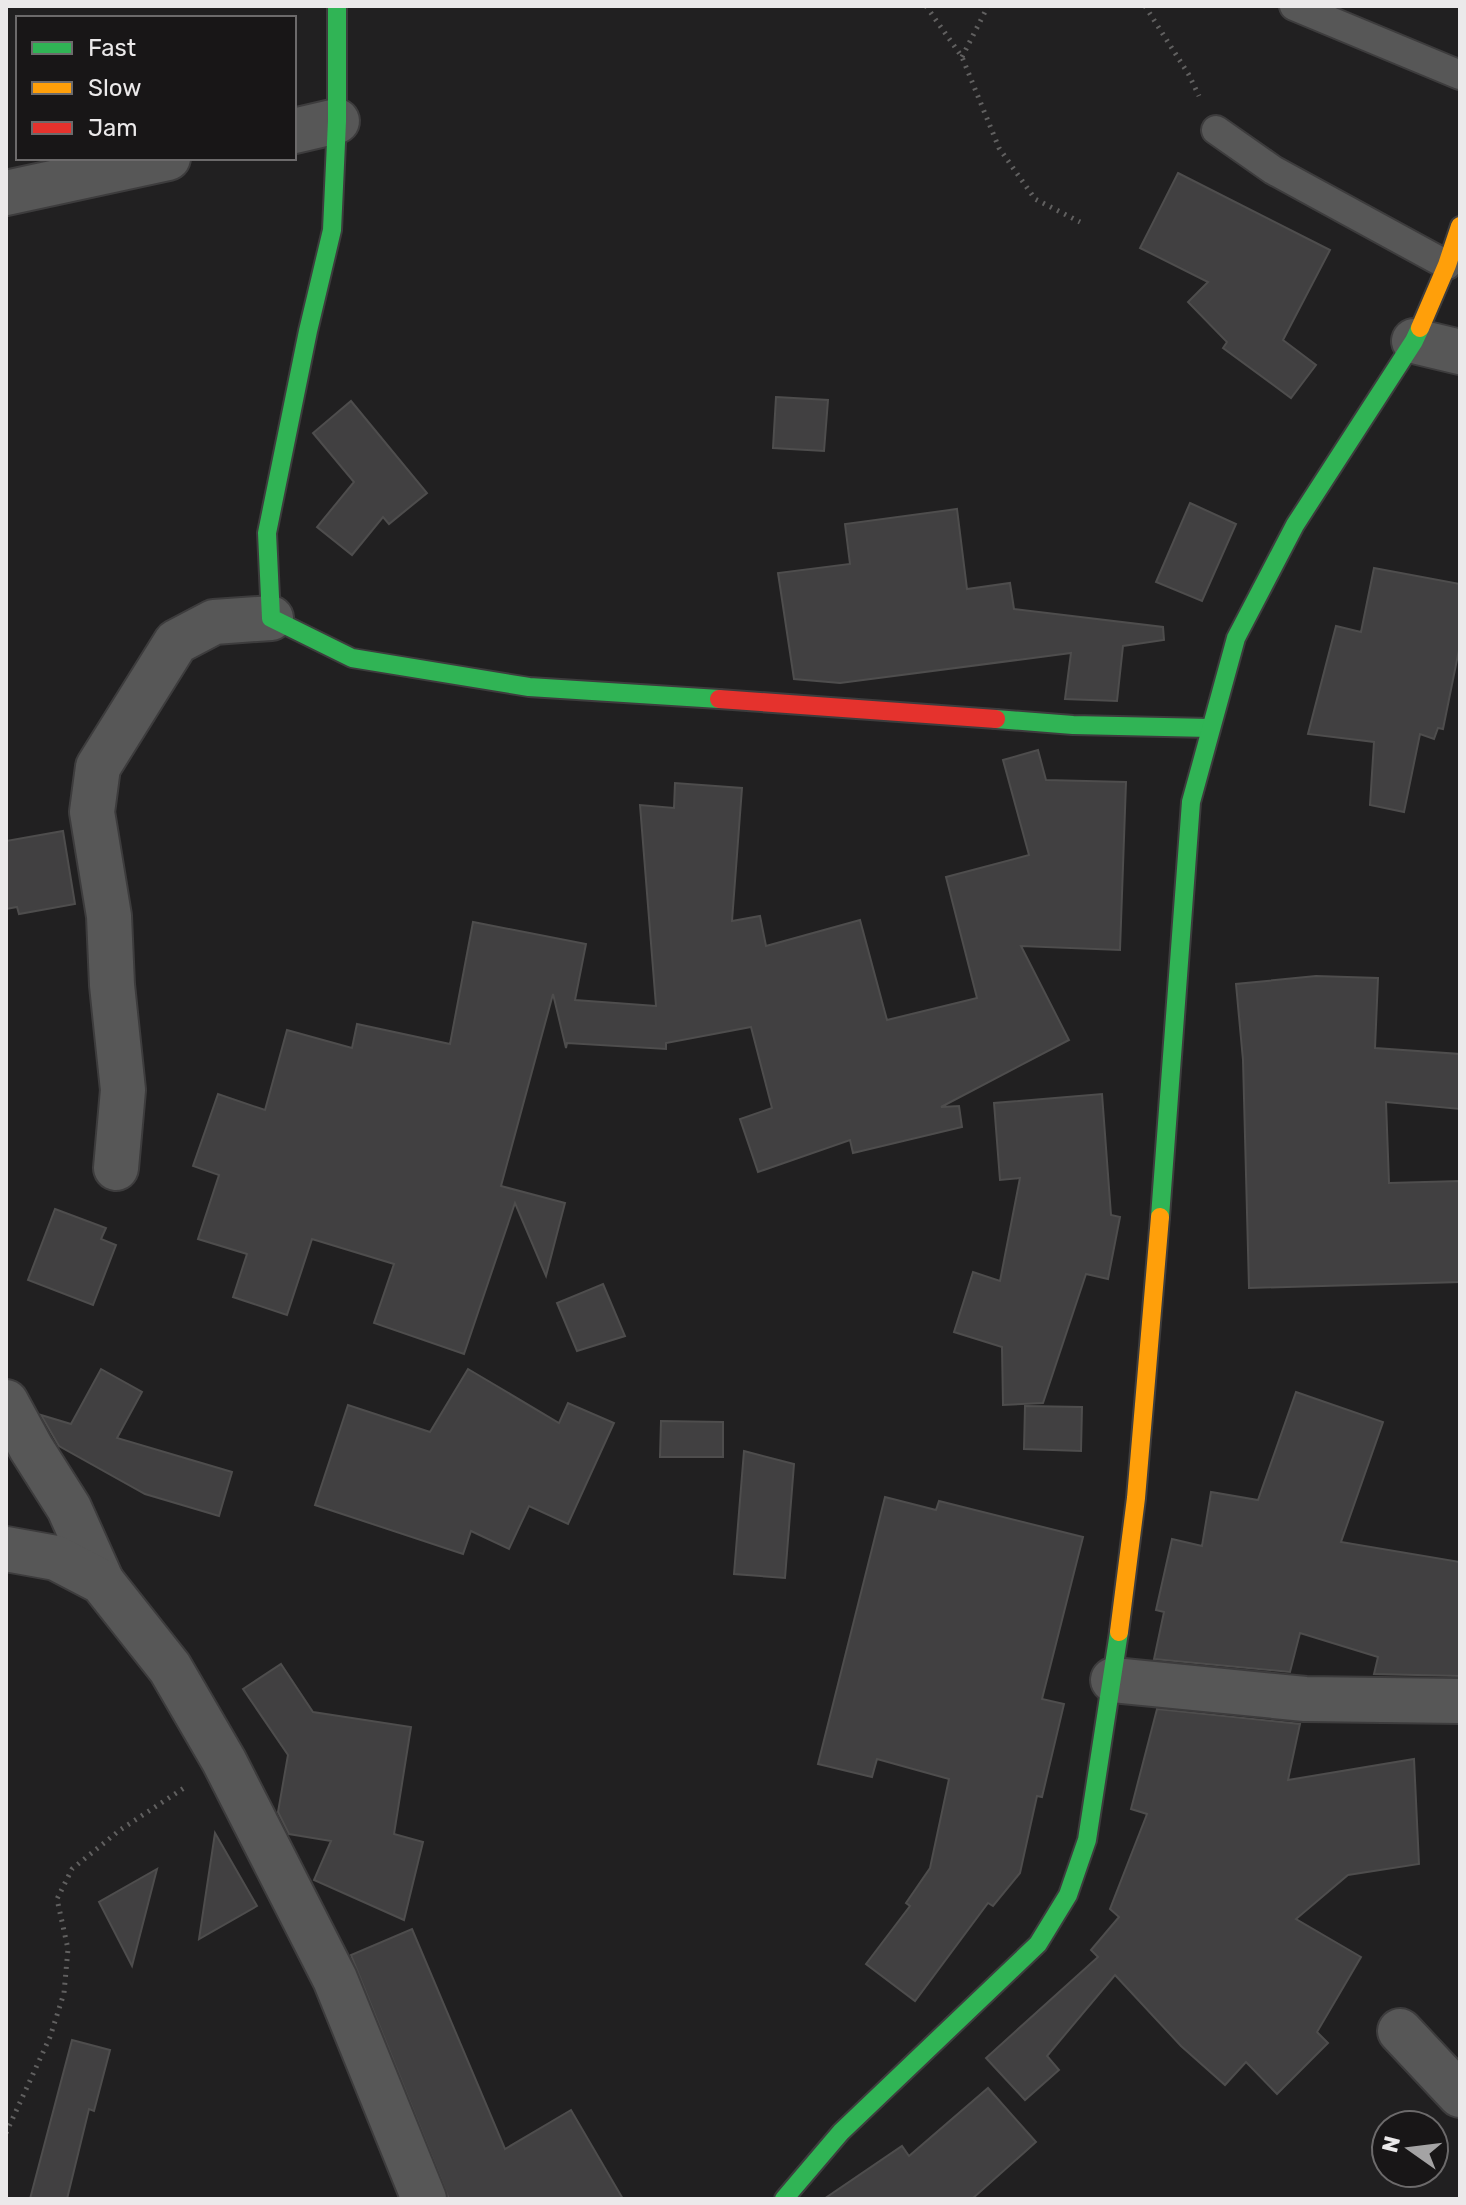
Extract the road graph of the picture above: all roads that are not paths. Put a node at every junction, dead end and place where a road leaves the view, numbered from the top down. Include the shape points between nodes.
1 (337, 6) edge
2 (1294, 6) edge
3 (1460, 75) edge
4 (337, 121) junction
5 (1216, 130) road end
6 (296, 131) edge
7 (159, 160) edge
8 (6, 193) edge
9 (1460, 226) edge
10 (1447, 265) junction
11 (1414, 341) junction
12 (1460, 352) edge
13 (271, 618) junction
14 (1210, 728) junction
15 (116, 1168) dead end
16 (6, 1402) edge
17 (6, 1549) edge
18 (102, 1582) junction
19 (1113, 1680) junction
20 (1460, 1701) edge
21 (1400, 2031) dead end
22 (1460, 2095) edge
23 (424, 2199) edge
24 (784, 2199) edge

1 - 4 street
2 - 3 lane
4 - 6 street
4 - 13 street via 332,230 267,533
5 - 10 lane via 1273,170
7 - 8 street
9 - 10 street
10 - 11 street
11 - 12 street
11 - 14 street via 1295,525 1236,638
13 - 14 street via 352,658 529,687 1073,725
13 - 15 street via 214,622 176,642 98,767 92,812 109,916 123,1090
14 - 19 street via 1191,802 1155,1290
16 - 18 street via 69,1508
17 - 18 street via 56,1558
18 - 23 street via 170,1668 224,1761 335,1979
19 - 20 street via 1305,1699
19 - 24 street via 1087,1840 1068,1895 1038,1944 841,2132
21 - 22 street

